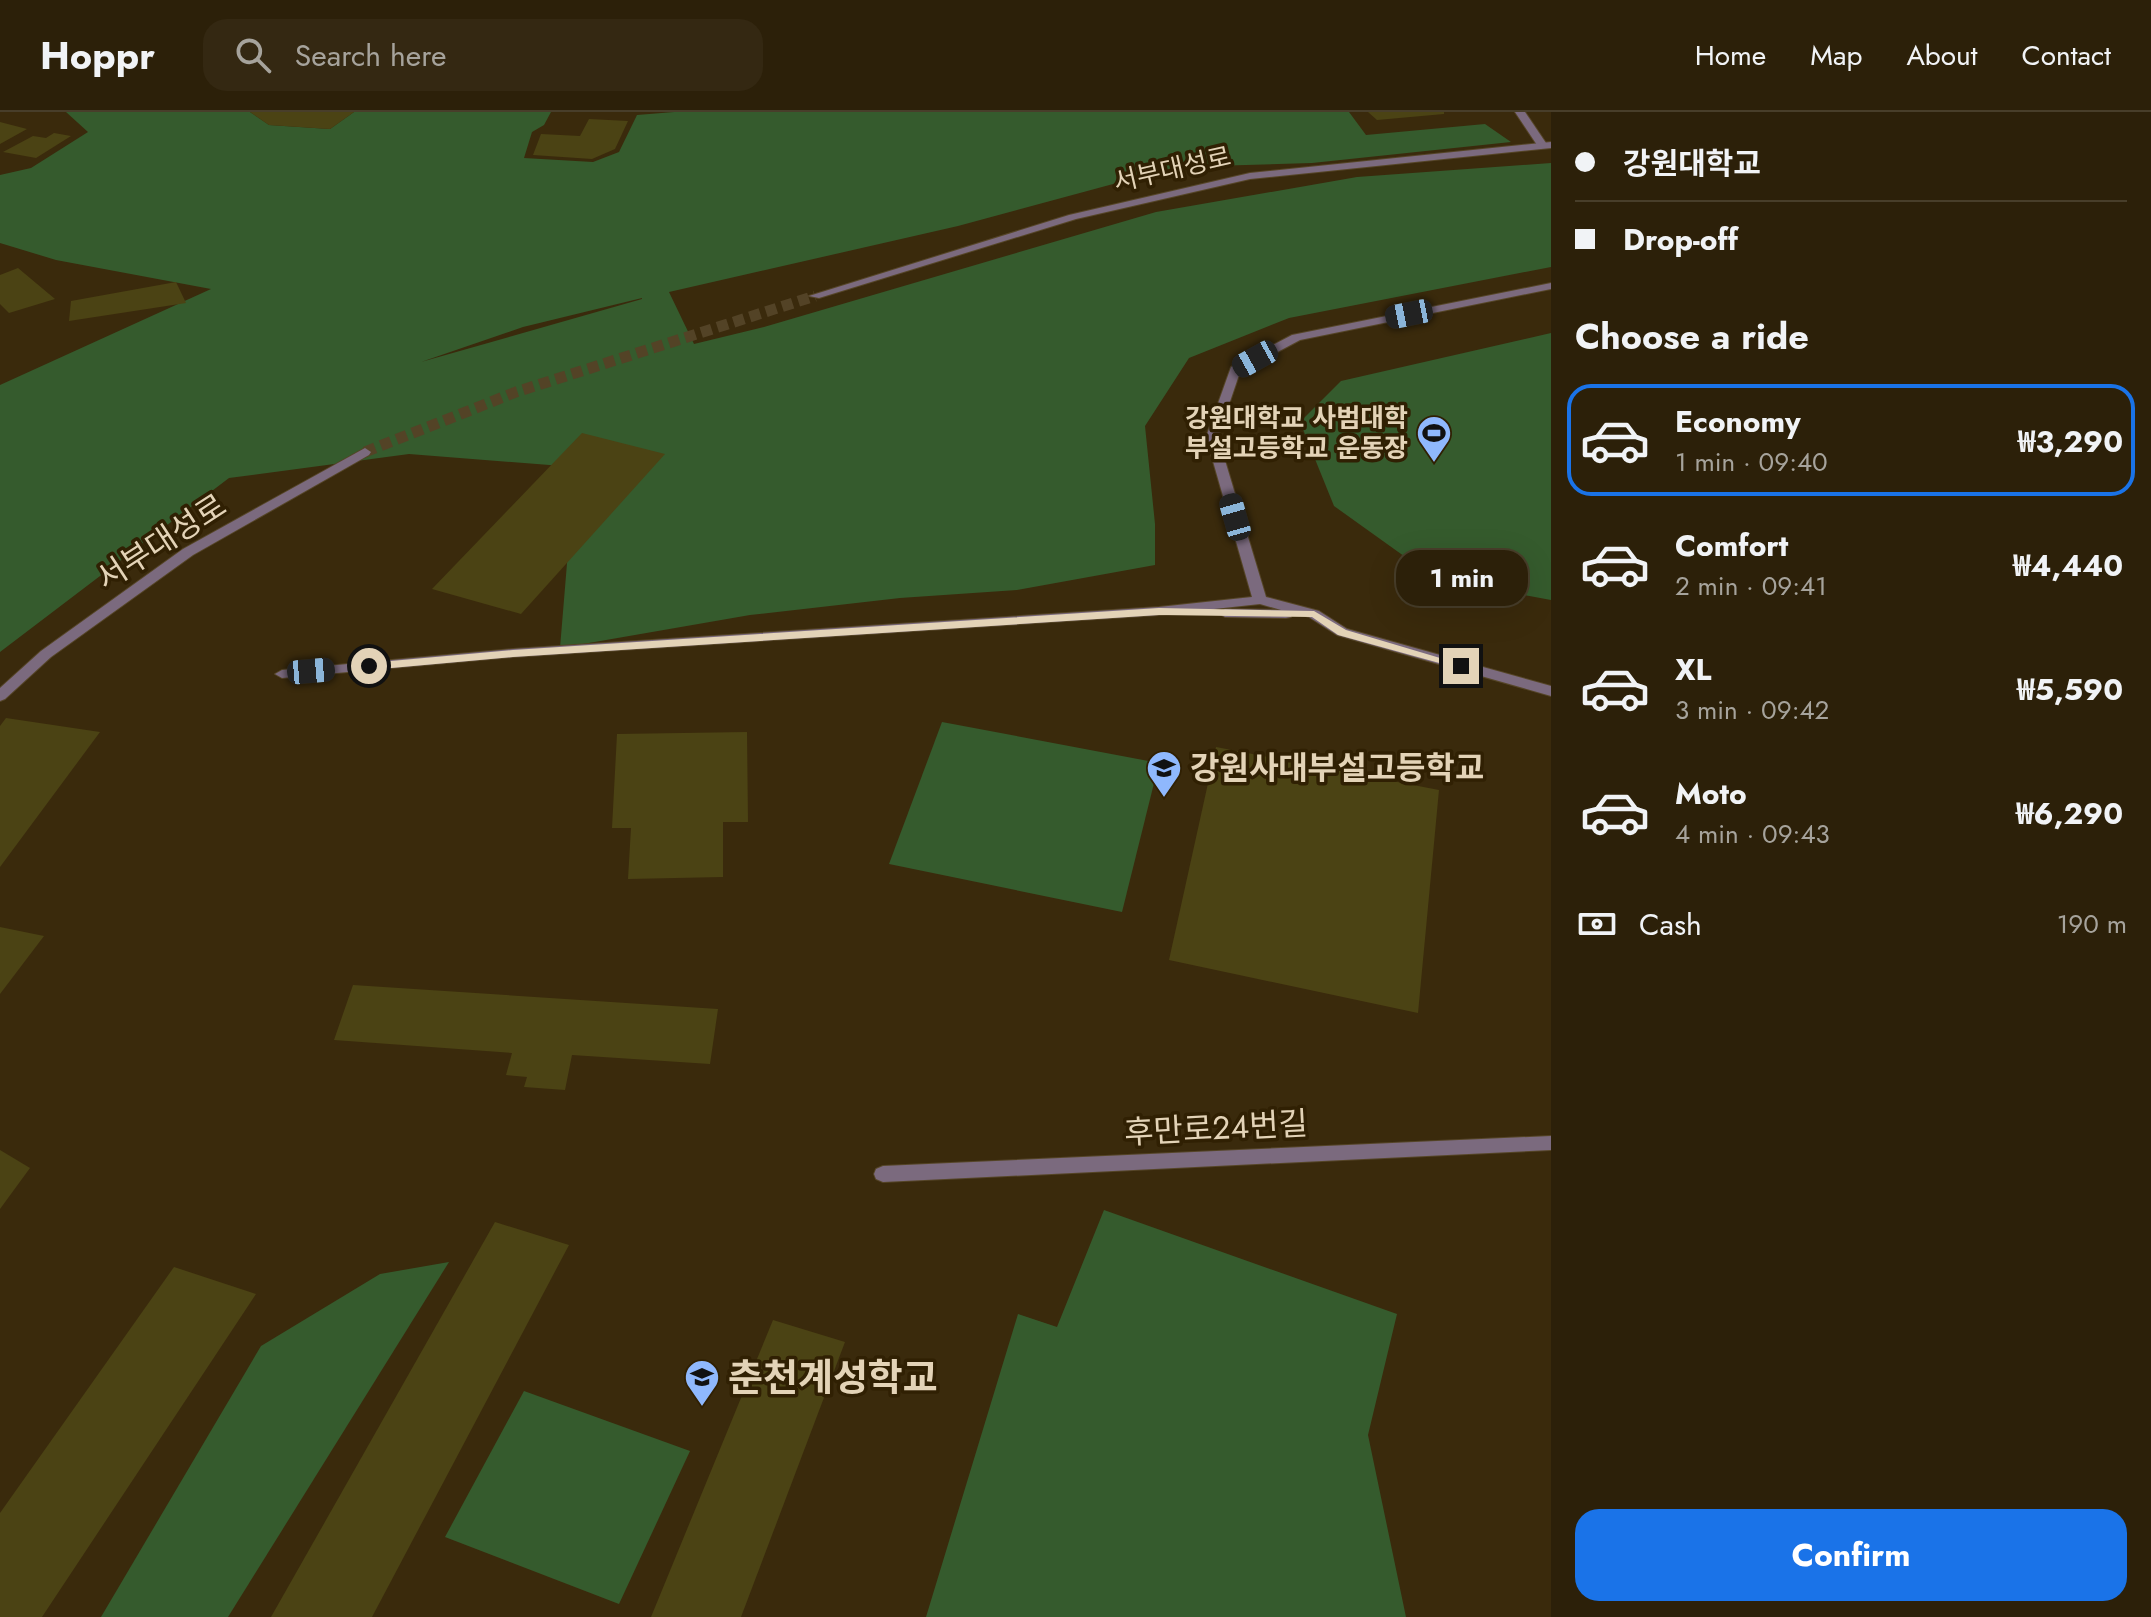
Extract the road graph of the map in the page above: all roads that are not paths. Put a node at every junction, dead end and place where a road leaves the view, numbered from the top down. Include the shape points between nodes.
1 (1520, 112) edge
2 (1547, 146) edge
3 (1551, 286) edge
4 (815, 296) tunnel mouth
5 (365, 452) tunnel mouth
6 (1260, 600) junction
7 (1159, 611) junction
8 (1314, 614) junction
9 (282, 674) dead end
10 (1551, 691) edge
11 (0, 696) edge
12 (1551, 1143) edge
13 (883, 1174) dead end

1 - 2 street
2 - 4 street, 서부대성로 via 1250,176 1073,217
3 - 6 street via 1296,337 1235,370 1212,437
5 - 11 street, 서부대성로 via 188,552 46,654
6 - 7 street
6 - 8 street
7 - 8 street
7 - 9 street via 513,653
8 - 10 street via 1342,632
12 - 13 street, 후만로24번길

